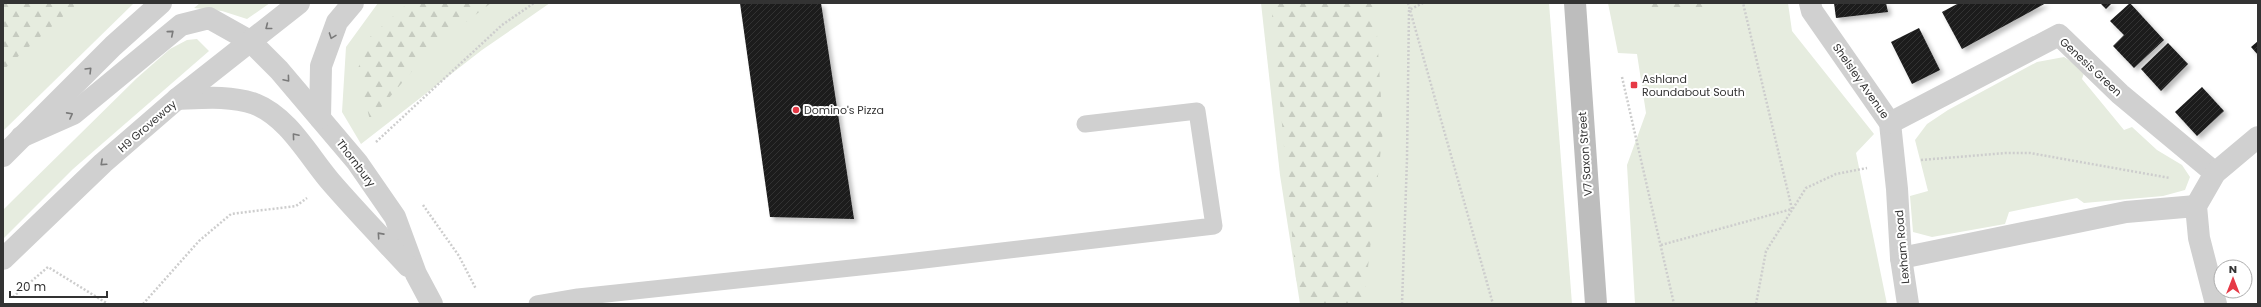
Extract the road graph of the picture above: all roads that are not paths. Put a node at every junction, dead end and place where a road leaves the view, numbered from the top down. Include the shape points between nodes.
1 (161, 3) edge
2 (299, 3) edge
3 (353, 3) edge
4 (1575, 3) edge
5 (1810, 3) edge
6 (250, 41) junction
7 (177, 99) junction
8 (320, 118) junction
9 (1890, 123) junction
10 (1085, 124) dead end
11 (21, 136) junction
12 (2258, 137) edge
13 (3, 156) edge
14 (2211, 179) junction
15 (1897, 189) joint
16 (2196, 206) junction
17 (1901, 258) junction
18 (3, 259) edge
19 (416, 274) junction
20 (432, 304) edge
21 (537, 304) edge
22 (1596, 304) edge
23 (1908, 304) edge
24 (2216, 304) edge

11 -> 1 street
2 -> 6 street, H9 Groveway
3 -> 8 street via 337,22 321,66
4 - 22 main road, V7 Saxon Street
5 - 9 street, Shelsley Avenue via 1812,11
6 - 7 street, H9 Groveway
6 -> 8 street, Thornbury
11 -> 6 street, Thornbury via 73,114 181,25 209,18
7 -> 18 street, H9 Groveway via 103,163
19 -> 7 street via 331,181 293,133 269,111 240,100 205,97
8 - 19 street, Thornbury via 356,162 395,217
9 - 14 street, Genesis Green via 2059,35
9 - 15 street, Shelsley Avenue
10 - 21 lane via 1197,111 1214,226 578,297
11 - 13 street
12 - 14 street
14 - 16 street
15 - 17 street, Lexham Road
16 - 17 street via 2126,212
16 - 24 street via 2199,238
17 - 23 street, Lexham Road
19 - 20 street, Thornbury

